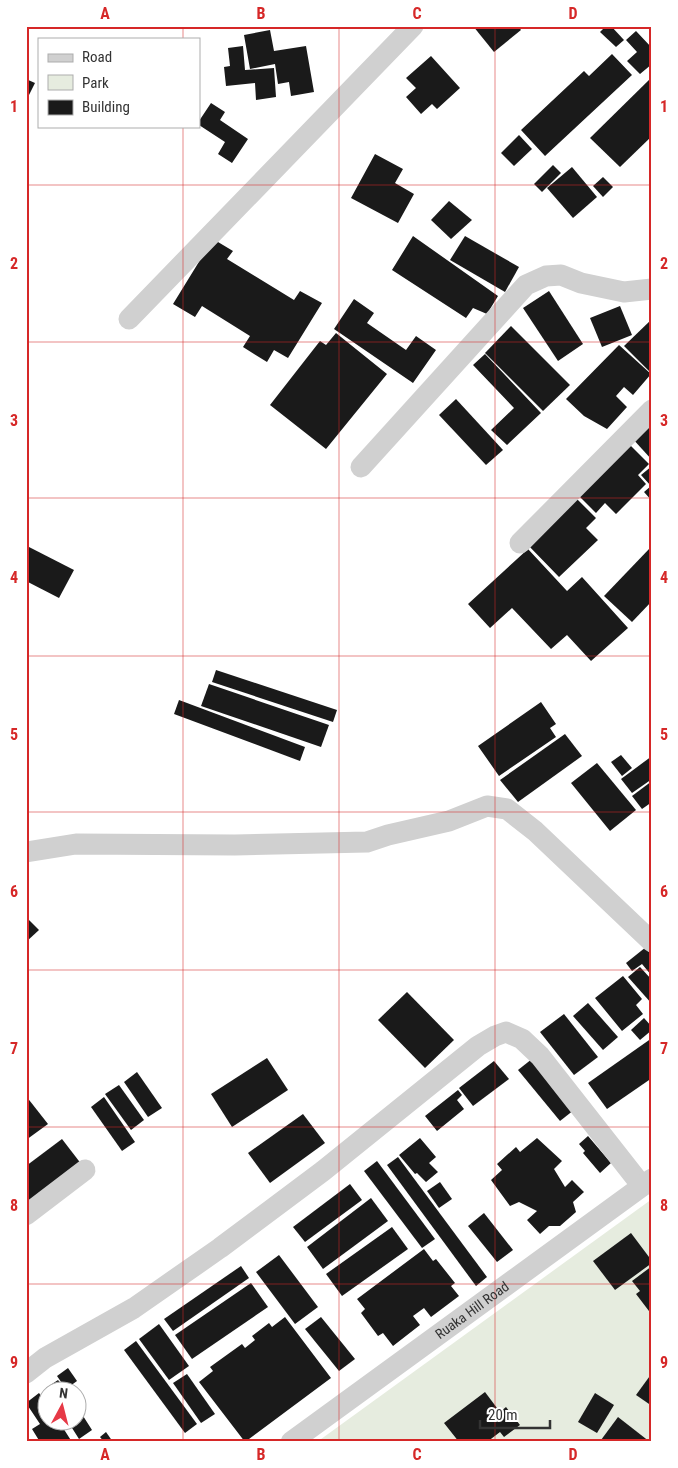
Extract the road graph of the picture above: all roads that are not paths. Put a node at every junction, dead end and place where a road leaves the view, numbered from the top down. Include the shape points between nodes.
1 (413, 26) edge
2 (652, 289) edge
3 (129, 319) dead end
4 (652, 410) edge
5 (361, 467) dead end
6 (520, 543) dead end
7 (26, 852) edge
8 (652, 942) edge
9 (85, 1170) dead end
10 (647, 1182) edge
11 (26, 1215) edge
12 (26, 1373) edge
13 (291, 1442) edge

1 - 3 street
2 - 5 street via 624,292 580,283 561,275 546,276 526,285
4 - 6 street
7 - 8 street via 76,844 367,842 449,821 487,806 506,809 536,831
9 - 11 street
10 - 12 street via 540,1056 522,1039 506,1032 478,1046 323,1171 213,1253 134,1308 45,1358
10 - 13 street, Ruaka Hill Road

